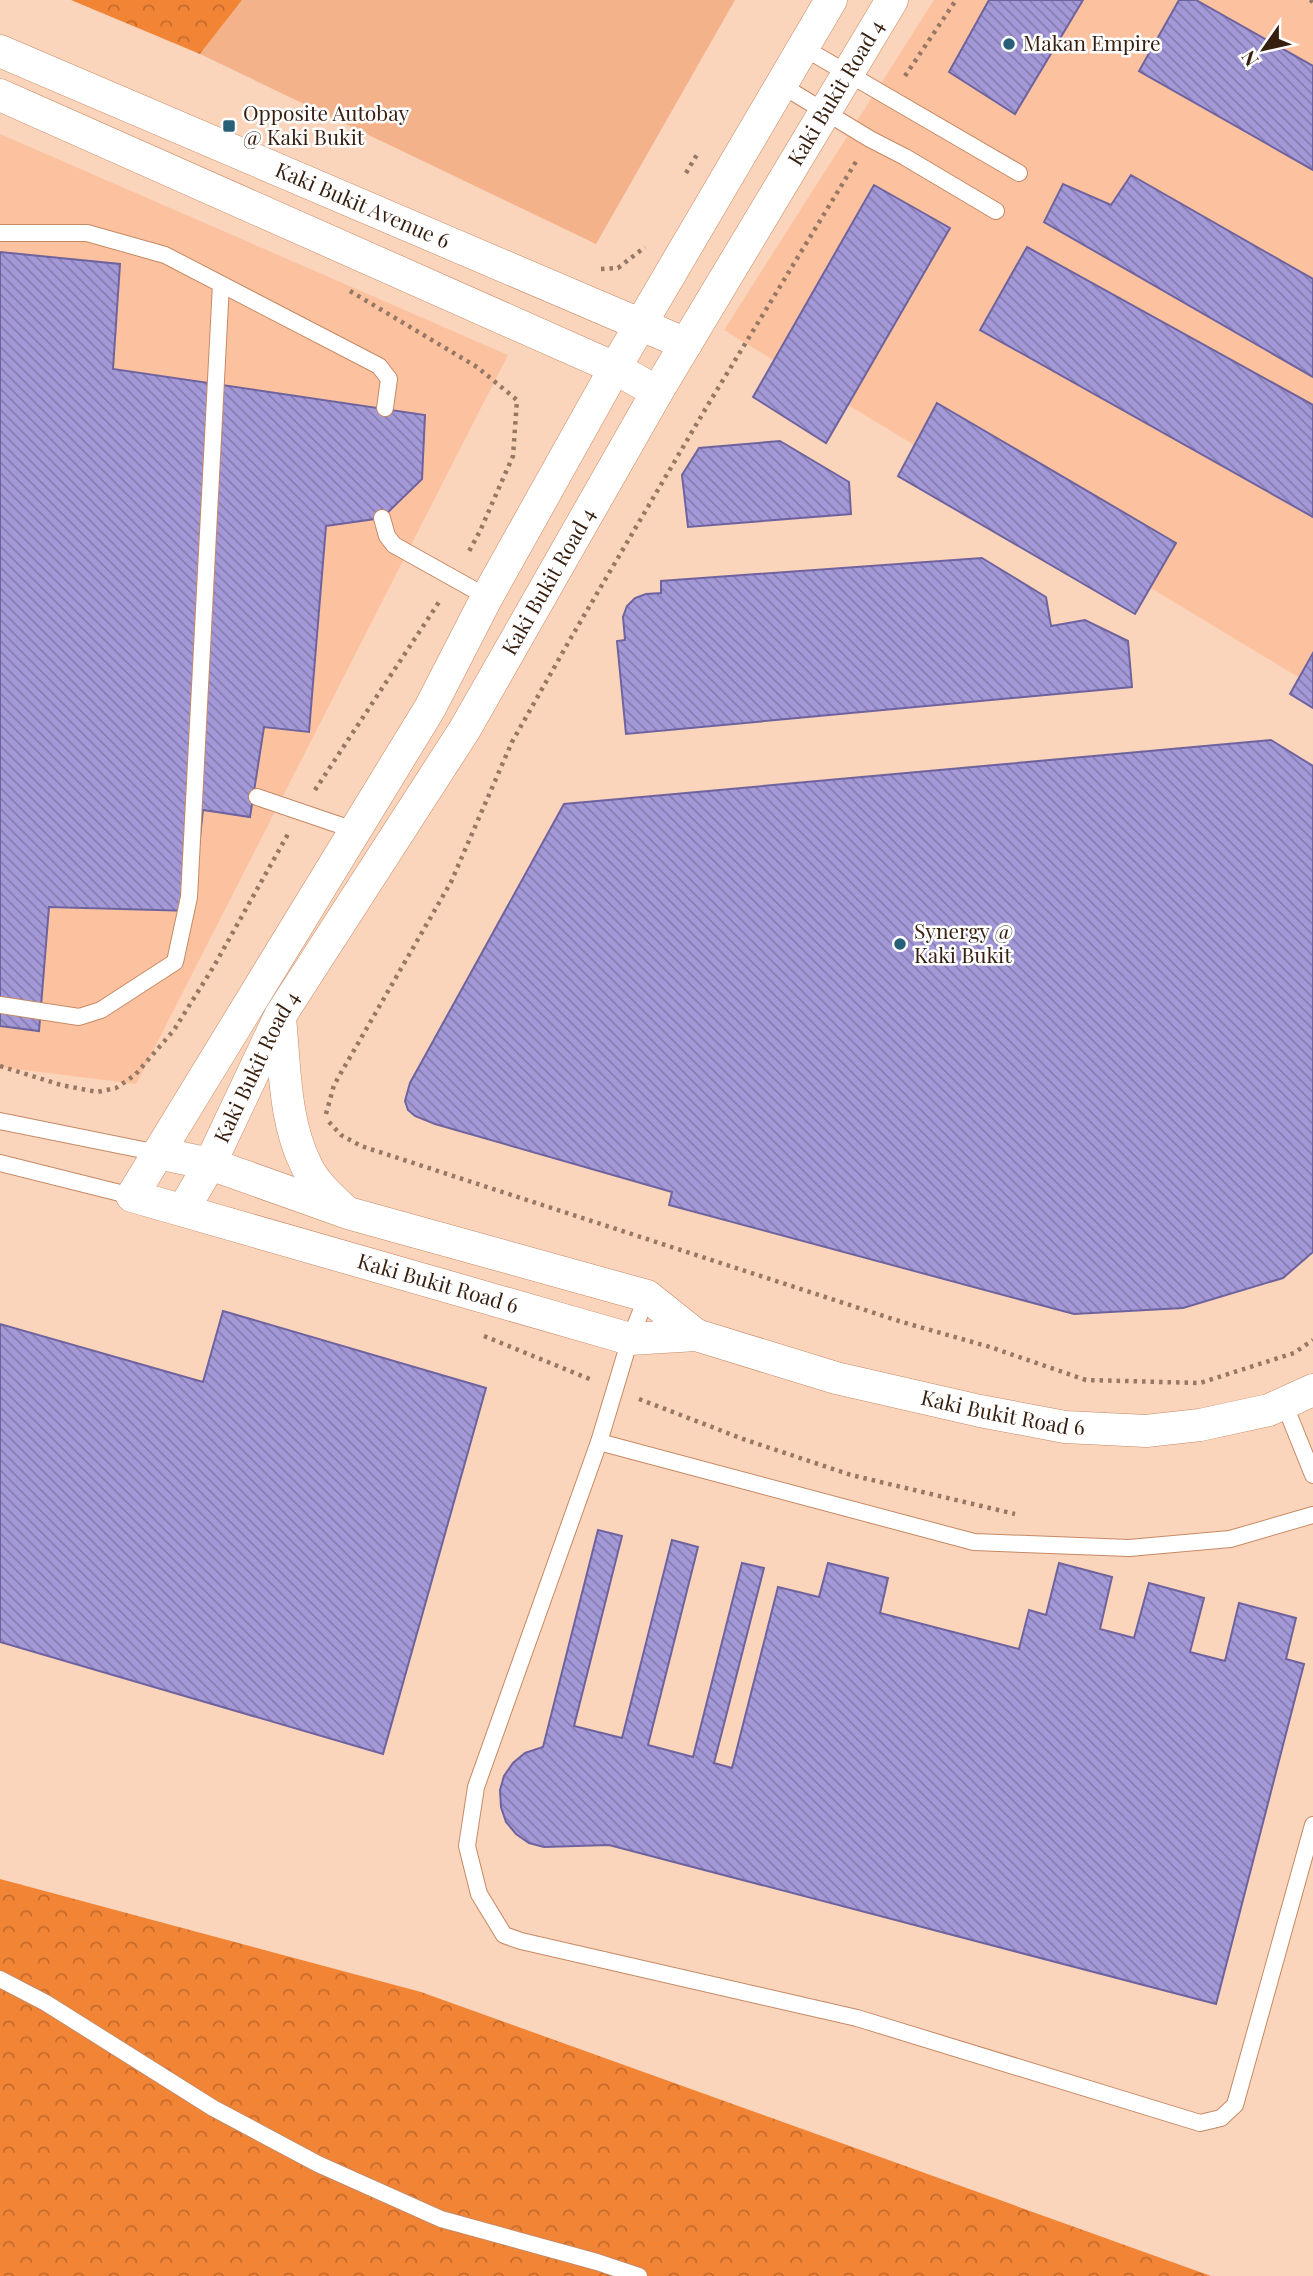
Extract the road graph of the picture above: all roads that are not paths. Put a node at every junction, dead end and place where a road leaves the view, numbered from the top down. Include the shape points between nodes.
1 (831, 0) edge
2 (892, 0) edge
3 (804, 48) junction
4 (0, 51) edge
5 (849, 74) junction
6 (781, 85) junction
7 (0, 95) edge
8 (825, 111) junction
9 (1019, 173) dead end
10 (996, 211) dead end
11 (0, 233) edge
12 (221, 284) junction
13 (641, 324) junction
14 (686, 344) junction
15 (615, 368) junction
16 (657, 392) junction
17 (385, 408) dead end
18 (383, 518) dead end
19 (487, 597) junction
20 (257, 797) dead end
21 (354, 830) junction
22 (0, 1005) edge
23 (279, 1016) junction
24 (0, 1121) edge
25 (158, 1153) junction
26 (0, 1163) edge
27 (209, 1164) junction
28 (132, 1196) junction
29 (183, 1210) junction
30 (348, 1213) junction
31 (647, 1296) junction
32 (696, 1335) junction
33 (630, 1339) junction
34 (1313, 1390) edge
35 (1284, 1403) junction
36 (599, 1442) junction
37 (1313, 1475) edge
38 (1313, 1515) edge
39 (1313, 1825) edge
40 (0, 1979) edge
41 (639, 2276) edge

1 - 3 street, Kaki Bukit Road 4
2 - 5 street, Kaki Bukit Road 4
3 - 5 lane
3 - 6 street, Kaki Bukit Road 4
4 - 13 street, Kaki Bukit Avenue 6
5 - 8 street, Kaki Bukit Road 4
5 - 9 lane
6 - 8 lane
6 - 13 street, Kaki Bukit Road 4
7 - 15 street, Kaki Bukit Avenue 6
8 - 10 lane
8 - 14 street, Kaki Bukit Road 4
11 - 12 lane via 87,233 165,255
12 - 17 lane via 379,366 389,379
12 - 22 lane via 189,897 175,962 101,1010 79,1017
13 - 14 street, Kaki Bukit Avenue 6
13 - 15 street, Kaki Bukit Road 4
14 - 16 street, Kaki Bukit Road 4
15 - 16 street, Kaki Bukit Avenue 6
15 - 19 street, Kaki Bukit Road 4
16 - 23 street, Kaki Bukit Road 4 via 465,729
18 - 19 lane via 394,545
19 - 21 street, Kaki Bukit Road 4 via 429,708
20 - 21 lane
21 - 25 street, Kaki Bukit Road 4
23 - 27 street, Kaki Bukit Road 4
23 - 30 street via 295,1137 307,1168 325,1193
24 - 25 lane, Kaki Bukit Road 4
25 - 27 street, Kaki Bukit Road 4
25 - 28 street, Kaki Bukit Road 4
26 - 28 lane
27 - 29 street, Kaki Bukit Road 4
27 - 30 street, Kaki Bukit Road 6
28 - 29 street
29 - 33 street, Kaki Bukit Road 6
30 - 31 street, Kaki Bukit Road 6
31 - 32 street, Kaki Bukit Road 6
31 - 33 lane
32 - 33 street, Kaki Bukit Road 6
32 - 35 street, Kaki Bukit Road 6 via 836,1378 1065,1427 1146,1431 1200,1425
33 - 36 lane
34 - 35 street, Kaki Bukit Road 6
35 - 37 lane
36 - 38 lane via 974,1542 1129,1548 1230,1539
36 - 39 lane via 476,1787 467,1846 479,1894 505,1935 857,2018 1200,2123 1222,2118 1235,2105
40 - 41 lane via 213,2108 318,2164 441,2219

